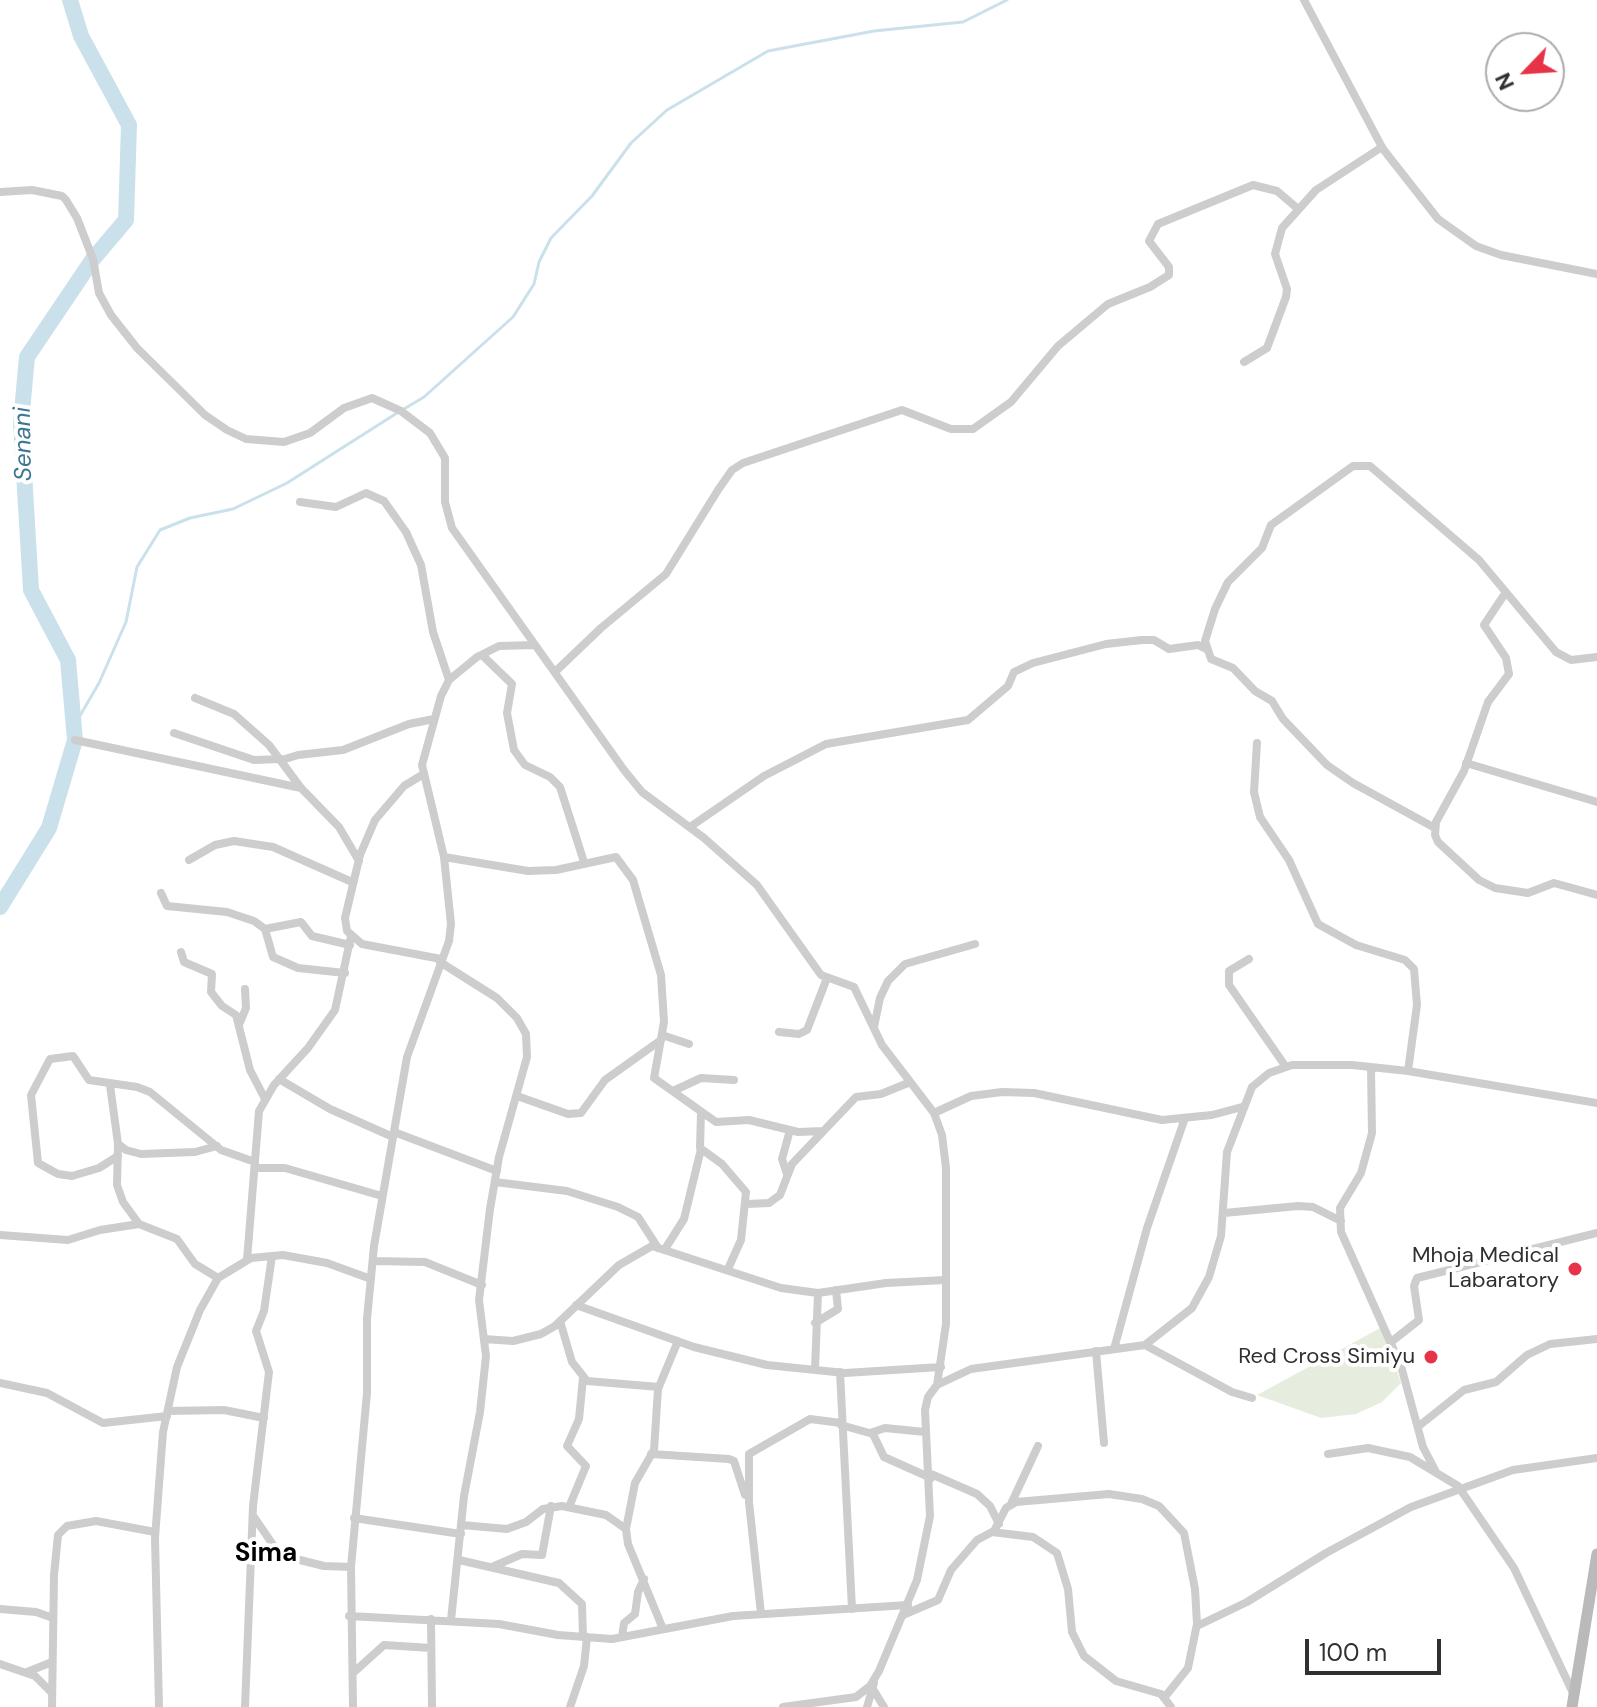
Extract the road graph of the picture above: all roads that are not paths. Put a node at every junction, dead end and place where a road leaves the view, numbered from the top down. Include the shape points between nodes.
1 (1304, 0) edge
2 (1382, 147) junction
3 (0, 192) edge
4 (1297, 208) junction
5 (1597, 274) edge
6 (1244, 362) dead end
7 (300, 502) dead end
8 (1506, 592) junction
9 (534, 645) junction
10 (1206, 649) junction
11 (482, 655) junction
12 (1597, 657) edge
13 (556, 671) junction
14 (449, 680) junction
15 (195, 698) dead end
16 (434, 719) junction
17 (174, 733) dead end
18 (75, 740) dead end
19 (1257, 743) dead end
20 (281, 760) junction
21 (1466, 763) junction
22 (422, 775) junction
23 (301, 788) junction
24 (1597, 802) edge
25 (690, 827) junction
26 (1435, 828) junction
27 (444, 857) junction
28 (189, 860) dead end
29 (359, 861) junction
30 (584, 862) junction
31 (352, 882) junction
32 (161, 893) dead end
33 (1597, 895) edge
34 (265, 929) junction
35 (350, 941) junction
36 (975, 944) dead end
37 (181, 952) dead end
38 (1249, 959) dead end
39 (440, 961) junction
40 (345, 973) junction
41 (827, 978) junction
42 (245, 989) dead end
43 (239, 1025) junction
44 (874, 1028) junction
45 (779, 1032) dead end
46 (662, 1037) junction
47 (689, 1044) dead end
48 (1286, 1067) junction
49 (1371, 1067) junction
50 (1408, 1071) junction
51 (279, 1079) junction
52 (734, 1080) dead end
53 (908, 1083) junction
54 (110, 1085) junction
55 (673, 1091) junction
56 (517, 1096) junction
57 (265, 1099) junction
58 (1597, 1103) edge
59 (1242, 1107) junction
60 (701, 1113) junction
61 (934, 1113) junction
62 (1185, 1118) junction
63 (790, 1130) junction
64 (823, 1131) junction
65 (393, 1135) junction
66 (118, 1144) junction
67 (217, 1146) junction
68 (701, 1149) junction
69 (118, 1156) junction
70 (255, 1165) junction
71 (497, 1171) junction
72 (787, 1174) junction
73 (495, 1182) junction
74 (382, 1196) junction
75 (747, 1204) junction
76 (1224, 1213) junction
77 (1341, 1221) junction
78 (139, 1224) junction
79 (1597, 1233) edge
80 (0, 1235) edge
81 (661, 1248) junction
82 (272, 1256) junction
83 (247, 1260) junction
84 (373, 1261) junction
85 (728, 1269) junction
86 (218, 1278) junction
87 (371, 1279) junction
88 (945, 1280) junction
89 (482, 1285) junction
90 (836, 1290) junction
91 (818, 1293) junction
92 (576, 1305) junction
93 (560, 1321) junction
94 (815, 1323) junction
95 (484, 1339) junction
96 (1597, 1339) edge
97 (678, 1341) junction
98 (1391, 1342) junction
99 (1145, 1345) junction
100 (1114, 1349) junction
101 (1096, 1351) junction
102 (941, 1367) junction
103 (815, 1369) junction
104 (840, 1372) junction
105 (583, 1378) junction
106 (0, 1383) edge
107 (937, 1385) junction
108 (659, 1387) junction
109 (1252, 1398) dead end
110 (167, 1413) junction
111 (264, 1418) junction
112 (841, 1424) junction
113 (1419, 1426) junction
114 (925, 1432) junction
115 (870, 1433) junction
116 (1104, 1443) dead end
117 (1038, 1446) dead end
118 (651, 1454) junction
119 (1328, 1454) dead end
120 (1597, 1458) edge
121 (1436, 1472) junction
122 (931, 1476) junction
123 (1461, 1490) junction
124 (749, 1502) junction
125 (1011, 1504) junction
126 (551, 1506) junction
127 (569, 1507) junction
128 (253, 1516) junction
129 (354, 1518) junction
130 (999, 1524) junction
131 (626, 1529) junction
132 (462, 1530) junction
133 (155, 1532) junction
134 (992, 1532) junction
135 (1597, 1554) edge
136 (459, 1560) junction
137 (351, 1567) junction
138 (492, 1567) junction
139 (644, 1579) junction
140 (908, 1605) junction
141 (0, 1609) edge
142 (852, 1609) junction
143 (1593, 1612) edge
144 (761, 1614) junction
145 (903, 1615) junction
146 (349, 1616) junction
147 (53, 1618) junction
148 (431, 1619) junction
149 (451, 1620) junction
150 (1197, 1626) junction
151 (663, 1629) junction
152 (585, 1637) junction
153 (622, 1637) junction
154 (431, 1648) junction
155 (52, 1662) junction
156 (0, 1664) edge
157 (27, 1672) junction
158 (353, 1673) junction
159 (874, 1683) junction
160 (52, 1693) junction
161 (1574, 1693) junction
162 (1164, 1698) junction
163 (52, 1707) edge
164 (159, 1707) edge
165 (245, 1707) edge
166 (353, 1707) edge
167 (432, 1707) edge
168 (570, 1707) edge
169 (783, 1707) edge
170 (867, 1707) edge
171 (884, 1707) edge
172 (1171, 1707) edge
173 (1572, 1707) edge

1 - 2 street
2 - 4 street via 1333,176
2 - 5 street via 1455,233 1501,255
3 - 9 street via 32,190 66,200 111,315 137,348 227,430 246,439 284,442 372,398 430,433 445,458 445,502 452,528
4 - 6 street via 1275,243 1287,289 1272,340
4 - 13 street via 1277,191 1253,185 1158,224 1149,241 1169,267 1169,275 1108,304 1058,346 1011,402 973,429 951,429 902,410 743,463 718,490 666,574
7 - 14 street via 336,507 366,493 384,501 421,565 433,632
8 - 10 street via 1479,560 1365,464 1353,466 1271,525 1262,548 1228,582
8 - 12 street via 1556,652 1571,660
8 - 21 street via 1484,625 1506,658 1509,674 1488,702
9 - 11 street via 505,644
9 - 13 street
10 - 25 street via 1169,649 1142,640 1033,663 1014,672 1008,686 968,720 826,744 772,771
10 - 26 street via 1217,663 1233,668 1272,701 1327,765
11 - 14 street
11 - 30 street via 512,684 507,713 514,750 525,765 560,787
13 - 25 street via 642,792
14 - 16 street
15 - 20 street via 234,714
16 - 20 street via 343,750
16 - 22 street
17 - 20 street via 254,760
18 - 23 street
19 - 50 street via 1254,792 1260,817 1289,860 1318,924 1356,945 1405,960 1414,969 1417,1005
20 - 23 street
21 - 24 street
21 - 26 street
22 - 27 street
22 - 29 street via 390,800 375,820
23 - 29 street via 339,827
25 - 41 street via 757,885
26 - 33 street via 1438,842 1495,888 1528,893 1554,883
27 - 30 street via 528,871
27 - 39 street via 451,924
28 - 31 street via 221,842 234,841 273,847
29 - 31 street
30 - 46 street via 616,857 633,880 661,975
31 - 35 street via 345,918
32 - 34 street via 167,906 242,915
34 - 35 street via 301,922 312,936
34 - 40 street via 273,957 298,968
35 - 39 street
35 - 40 street
36 - 44 street via 905,964 888,981
37 - 43 street via 184,962 212,974 211,992 236,1015
38 - 48 street via 1229,971 1229,985
39 - 56 street via 497,998 517,1018 526,1034 527,1057
39 - 65 street via 407,1057
40 - 51 street via 332,1016
41 - 44 street via 854,987
41 - 45 street via 807,1030
42 - 43 street via 246,1008
43 - 57 street via 250,1070
44 - 53 street
46 - 47 street
46 - 55 street via 654,1078
46 - 56 street via 605,1080 581,1113
48 - 49 street
48 - 59 street via 1252,1087
49 - 50 street
49 - 77 street via 1372,1133 1361,1173 1344,1198
50 - 58 street
51 - 57 street
51 - 65 street
52 - 55 street via 701,1078
53 - 61 street
53 - 64 street via 856,1097
54 - 66 street
54 - 67 street via 150,1092
54 - 69 street via 84,1076 73,1056 46,1062 31,1095 36,1159 58,1174 72,1176
55 - 60 street
56 - 71 street
57 - 70 street via 259,1111
59 - 62 street
59 - 76 street via 1227,1152
60 - 63 street via 716,1122 749,1120
60 - 68 street
61 - 62 street via 971,1096 1002,1092 1034,1093 1143,1118
61 - 88 street via 946,1168
62 - 100 street via 1147,1228
63 - 64 street
63 - 72 street via 782,1159
64 - 72 street
65 - 71 street
65 - 74 street
66 - 67 street via 141,1154 163,1155
66 - 69 street
67 - 70 street
68 - 75 street via 744,1186
68 - 81 street via 684,1219
69 - 78 street via 118,1193
70 - 74 street via 285,1168
70 - 83 street
71 - 73 street
72 - 75 street via 775,1200
73 - 81 street via 567,1191 618,1207 638,1217
73 - 89 street
74 - 84 street
75 - 85 street via 741,1240
76 - 77 street via 1313,1207
76 - 99 street via 1213,1263 1196,1301
77 - 98 street via 1354,1264
78 - 80 street via 68,1240
78 - 86 street via 177,1239 195,1264
79 - 98 street via 1417,1278 1419,1320
81 - 85 street
81 - 92 street via 634,1253
82 - 83 street
82 - 87 street via 327,1263
82 - 111 street via 256,1331 269,1372
83 - 86 street
84 - 87 street
84 - 89 street via 425,1262
85 - 91 street via 767,1286
86 - 110 street via 177,1367
87 - 129 street via 367,1393
88 - 90 street
88 - 102 street
89 - 95 street
90 - 91 street
90 - 94 street via 838,1309
91 - 94 street
92 - 93 street
92 - 97 street
93 - 95 street via 529,1338
93 - 105 street via 572,1362
94 - 103 street
95 - 132 street via 480,1412
96 - 113 street via 1550,1344 1527,1355 1496,1382 1464,1390
97 - 103 street via 767,1365
97 - 108 street
98 - 113 street
99 - 100 street
99 - 109 street
100 - 101 street
101 - 107 street via 971,1369
101 - 116 street
102 - 104 street
102 - 107 street
103 - 104 street
104 - 112 street
105 - 108 street via 599,1384
105 - 127 street via 579,1419 567,1446 586,1466
106 - 110 street via 47,1393 103,1423
107 - 114 street via 928,1397
108 - 118 street
110 - 111 street via 224,1410
110 - 133 street
111 - 128 street
112 - 115 street
112 - 124 street via 810,1419 751,1452
112 - 142 street
113 - 121 street
114 - 115 street via 885,1428
114 - 122 street
115 - 122 street via 884,1457
117 - 125 street
118 - 124 street via 734,1461
118 - 131 street via 635,1483
119 - 121 street via 1368,1448 1410,1457
120 - 123 street via 1513,1470
121 - 123 street
122 - 130 street via 977,1494
122 - 140 street via 930,1516
123 - 150 street via 1383,1520
123 - 161 street via 1514,1568
124 - 144 street
125 - 130 street
125 - 150 street via 1109,1494 1159,1506 1184,1533
126 - 127 street
126 - 132 street via 507,1529
126 - 138 street via 542,1555 522,1554
127 - 131 street via 606,1515
128 - 137 street via 280,1555
128 - 165 street
129 - 132 street
129 - 137 street
130 - 134 street
131 - 139 street
132 - 136 street
133 - 147 street via 96,1521 62,1529 55,1548
133 - 164 street
134 - 145 street via 977,1540 951,1570 938,1600
134 - 162 street via 1033,1537 1057,1553 1068,1589 1072,1632 1084,1656 1116,1681
135 - 143 main road
136 - 138 street
136 - 149 street
137 - 146 street
138 - 152 street via 567,1589 585,1611
139 - 151 street
139 - 153 street
140 - 142 street
140 - 145 street
141 - 147 street
142 - 144 street
143 - 161 main road
144 - 151 street
145 - 159 street
146 - 148 street
146 - 158 street
147 - 155 street
148 - 149 street
148 - 154 street
149 - 152 street
150 - 162 street via 1188,1668
151 - 153 street
152 - 153 street
152 - 168 street via 584,1666
154 - 158 street via 384,1645
154 - 167 street
155 - 157 street
155 - 160 street
156 - 157 street
157 - 160 street
158 - 166 street
159 - 169 street via 856,1697
159 - 170 street
159 - 171 street
160 - 163 street
161 - 173 main road
162 - 172 street

